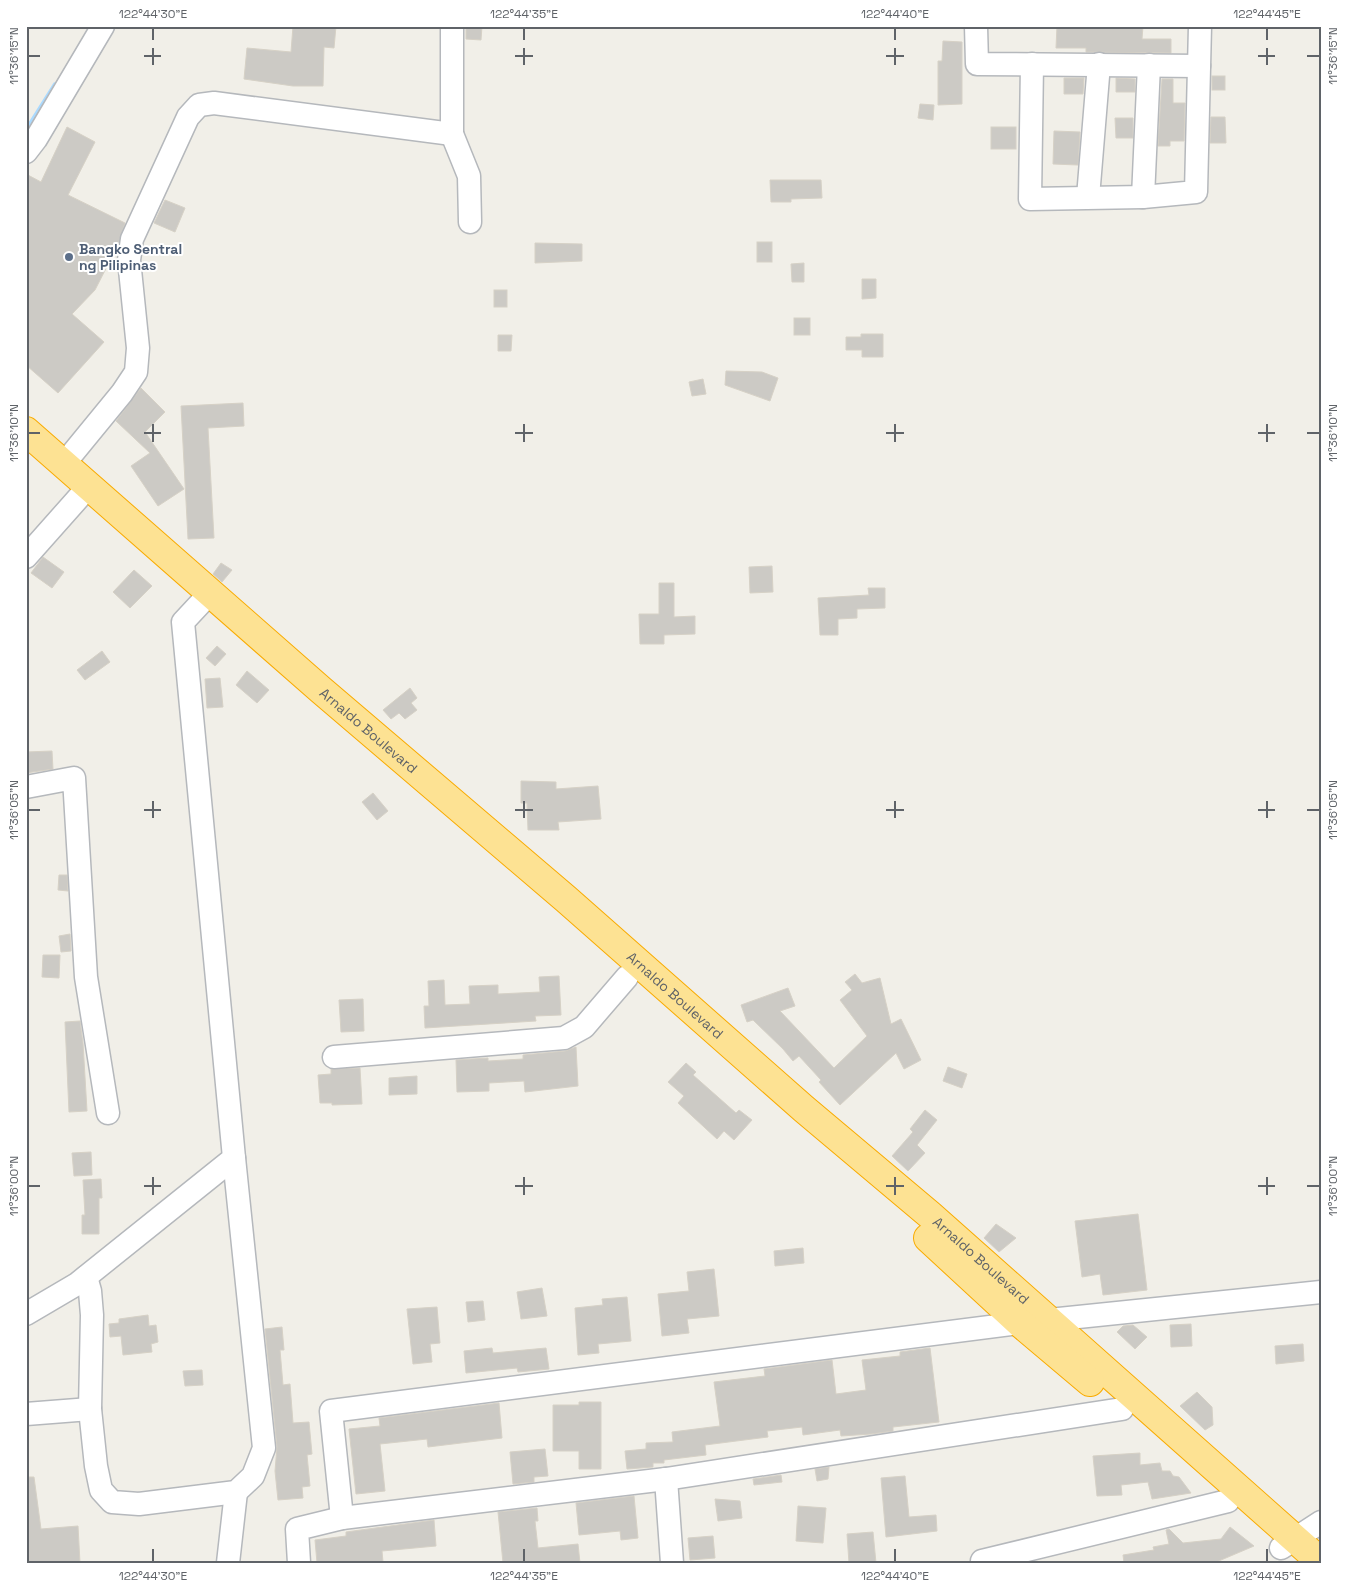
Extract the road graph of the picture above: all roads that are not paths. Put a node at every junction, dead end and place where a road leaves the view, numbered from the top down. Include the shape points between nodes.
1 (103, 26) edge
2 (452, 26) edge
3 (976, 26) edge
4 (1200, 26) edge
5 (1032, 64) junction
6 (1098, 64) junction
7 (1149, 65) junction
8 (1199, 66) junction
9 (452, 134) junction
10 (30, 141) edge
11 (1088, 197) junction
12 (1144, 197) junction
13 (470, 222) dead end
14 (26, 431) edge
15 (26, 456) edge
16 (63, 465) junction
17 (83, 493) junction
18 (26, 557) edge
19 (205, 598) junction
20 (26, 787) edge
21 (559, 905) junction
22 (627, 977) junction
23 (679, 1012) junction
24 (334, 1057) dead end
25 (108, 1113) dead end
26 (234, 1158) junction
27 (924, 1222) junction
28 (86, 1277) junction
29 (1321, 1292) edge
30 (26, 1314) edge
31 (1048, 1320) junction
32 (1020, 1323) junction
33 (90, 1409) junction
34 (1122, 1409) junction
35 (26, 1414) edge
36 (1163, 1434) junction
37 (666, 1479) junction
38 (236, 1492) junction
39 (1228, 1501) junction
40 (342, 1518) junction
41 (1321, 1522) edge
42 (1291, 1550) edge
43 (982, 1561) dead end
44 (1321, 1562) edge
45 (228, 1563) edge
46 (299, 1563) edge
47 (672, 1563) edge

1 - 10 street
2 - 9 street
3 - 5 street via 977,64
4 - 8 street
5 - 6 street
5 - 11 street via 1030,199
6 - 7 street
6 - 11 street
7 - 8 street
7 - 12 street
8 - 12 street via 1196,192
9 - 13 street via 470,176
9 - 16 street via 214,103 199,104 188,117 132,239 129,260 138,348 136,372
11 - 12 street
14 - 16 highway, Arnaldo Boulevard
15 - 17 highway, Arnaldo Boulevard
16 - 17 highway, Arnaldo Boulevard
17 - 18 street
17 - 19 highway, Arnaldo Boulevard
19 - 21 highway, Arnaldo Boulevard
19 - 26 street via 183,622
20 - 25 street via 74,778 86,977
21 - 22 highway, Arnaldo Boulevard
21 - 23 highway, Arnaldo Boulevard
22 - 23 highway, Arnaldo Boulevard
22 - 24 street via 584,1026 564,1038
23 - 27 highway, Arnaldo Boulevard
26 - 28 street
26 - 38 street via 264,1448 253,1476
27 - 31 highway, Arnaldo Boulevard
27 - 32 highway, Arnaldo Boulevard
28 - 30 street
28 - 33 street via 92,1315
29 - 31 street
31 - 32 street
31 - 36 highway, Arnaldo Boulevard
32 - 34 highway, Arnaldo Boulevard
32 - 40 street via 331,1411
33 - 35 street
33 - 38 street via 100,1490 112,1502 139,1504
34 - 36 highway, Arnaldo Boulevard
34 - 37 street
36 - 39 highway, Arnaldo Boulevard
36 - 42 highway, Arnaldo Boulevard
37 - 40 street
37 - 47 street
38 - 45 street
39 - 42 highway, Arnaldo Boulevard
39 - 43 street
40 - 46 street via 297,1529
41 - 42 street
42 - 44 highway, Arnaldo Boulevard

